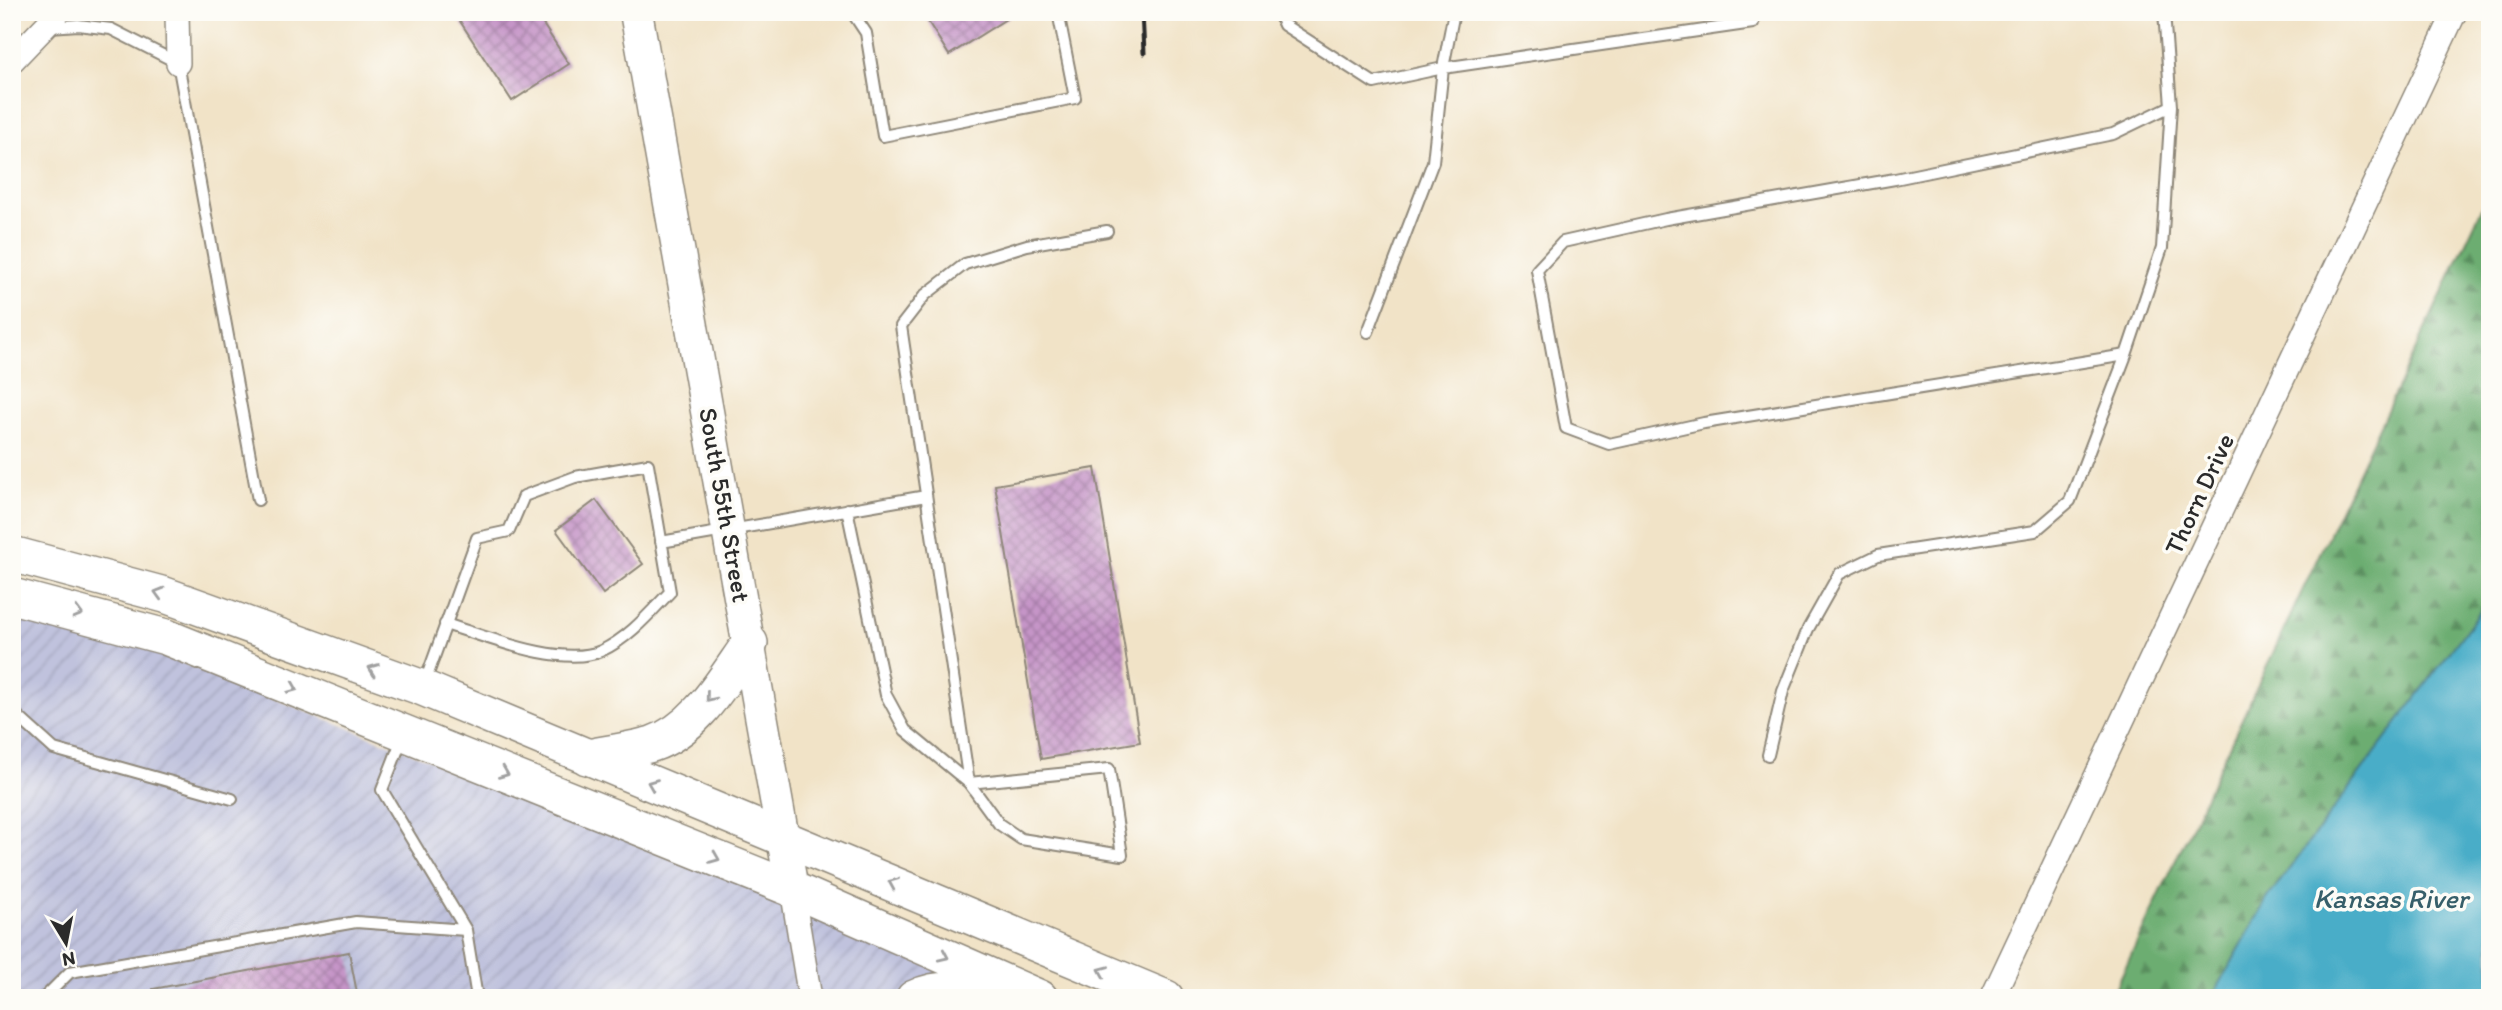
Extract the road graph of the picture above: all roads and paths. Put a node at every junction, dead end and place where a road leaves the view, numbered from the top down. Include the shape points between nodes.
1 (177, 12) edge
2 (636, 12) edge
3 (852, 12) edge
4 (1058, 12) edge
5 (1278, 12) edge
6 (1454, 12) edge
7 (2164, 12) edge
8 (2455, 12) edge
9 (52, 20) edge
10 (1753, 23) dead end
11 (13, 58) edge
12 (178, 63) junction
13 (1443, 68) junction
14 (2172, 106) junction
15 (1107, 230) dead end
16 (1368, 332) dead end
17 (2126, 355) junction
18 (926, 495) junction
19 (258, 500) dead end
20 (847, 509) junction
21 (729, 531) junction
22 (661, 542) junction
23 (15, 574) edge
24 (445, 624) junction
25 (750, 643) junction
26 (423, 688) junction
27 (12, 711) edge
28 (405, 733) junction
29 (1768, 755) dead end
30 (587, 757) junction
31 (969, 783) junction
32 (232, 799) dead end
33 (783, 837) junction
34 (792, 889) junction
35 (466, 930) junction
36 (44, 998) edge
37 (477, 998) edge
38 (810, 998) edge
39 (914, 998) edge
40 (1010, 998) edge
41 (1040, 998) edge
42 (1166, 998) edge
43 (1992, 998) edge

1 - 12 street
2 - 21 main road, South 55th Street
3 - 4 lane via 866,33 883,136 1075,98
5 - 13 lane via 1284,25 1374,83
6 - 13 lane
7 - 14 lane
8 - 43 street, Thorn Drive
9 - 11 street
9 - 12 lane via 111,29
10 - 13 lane
12 - 19 lane
13 - 16 lane via 1433,162
14 - 17 lane via 2162,248
14 - 17 lane via 2113,134 1666,219 1563,243 1537,270 1566,428 1609,444 1717,421
15 - 18 lane via 1027,245 965,264 925,295 901,326
17 - 29 lane via 2070,501 2035,531 1878,555 1839,574 1808,629 1783,691
18 - 20 lane
18 - 31 lane
20 - 21 lane
20 - 31 lane via 886,695 905,730
21 - 22 lane
21 - 25 main road, South 55th Street
22 - 24 lane via 670,592 633,631 599,652 554,656
22 - 24 lane via 648,464 575,477 524,496 509,531 477,538
26 -> 23 main road via 165,595
23 -> 28 main road
24 - 26 lane
25 -> 30 main road via 682,727 653,743
25 - 33 main road, South 55th Street
26 - 30 main road
27 - 32 lane via 54,748
28 -> 34 main road
28 - 35 lane via 382,790
33 -> 30 main road
31 - 31 lane via 1109,769 1122,855 1021,839 999,824
33 - 34 main road, South 55th Street
42 -> 33 main road
34 - 38 street, South 55th Street
34 -> 41 main road
35 - 36 lane via 356,922 70,972
35 - 37 lane
39 - 40 main road via 928,991 973,989

